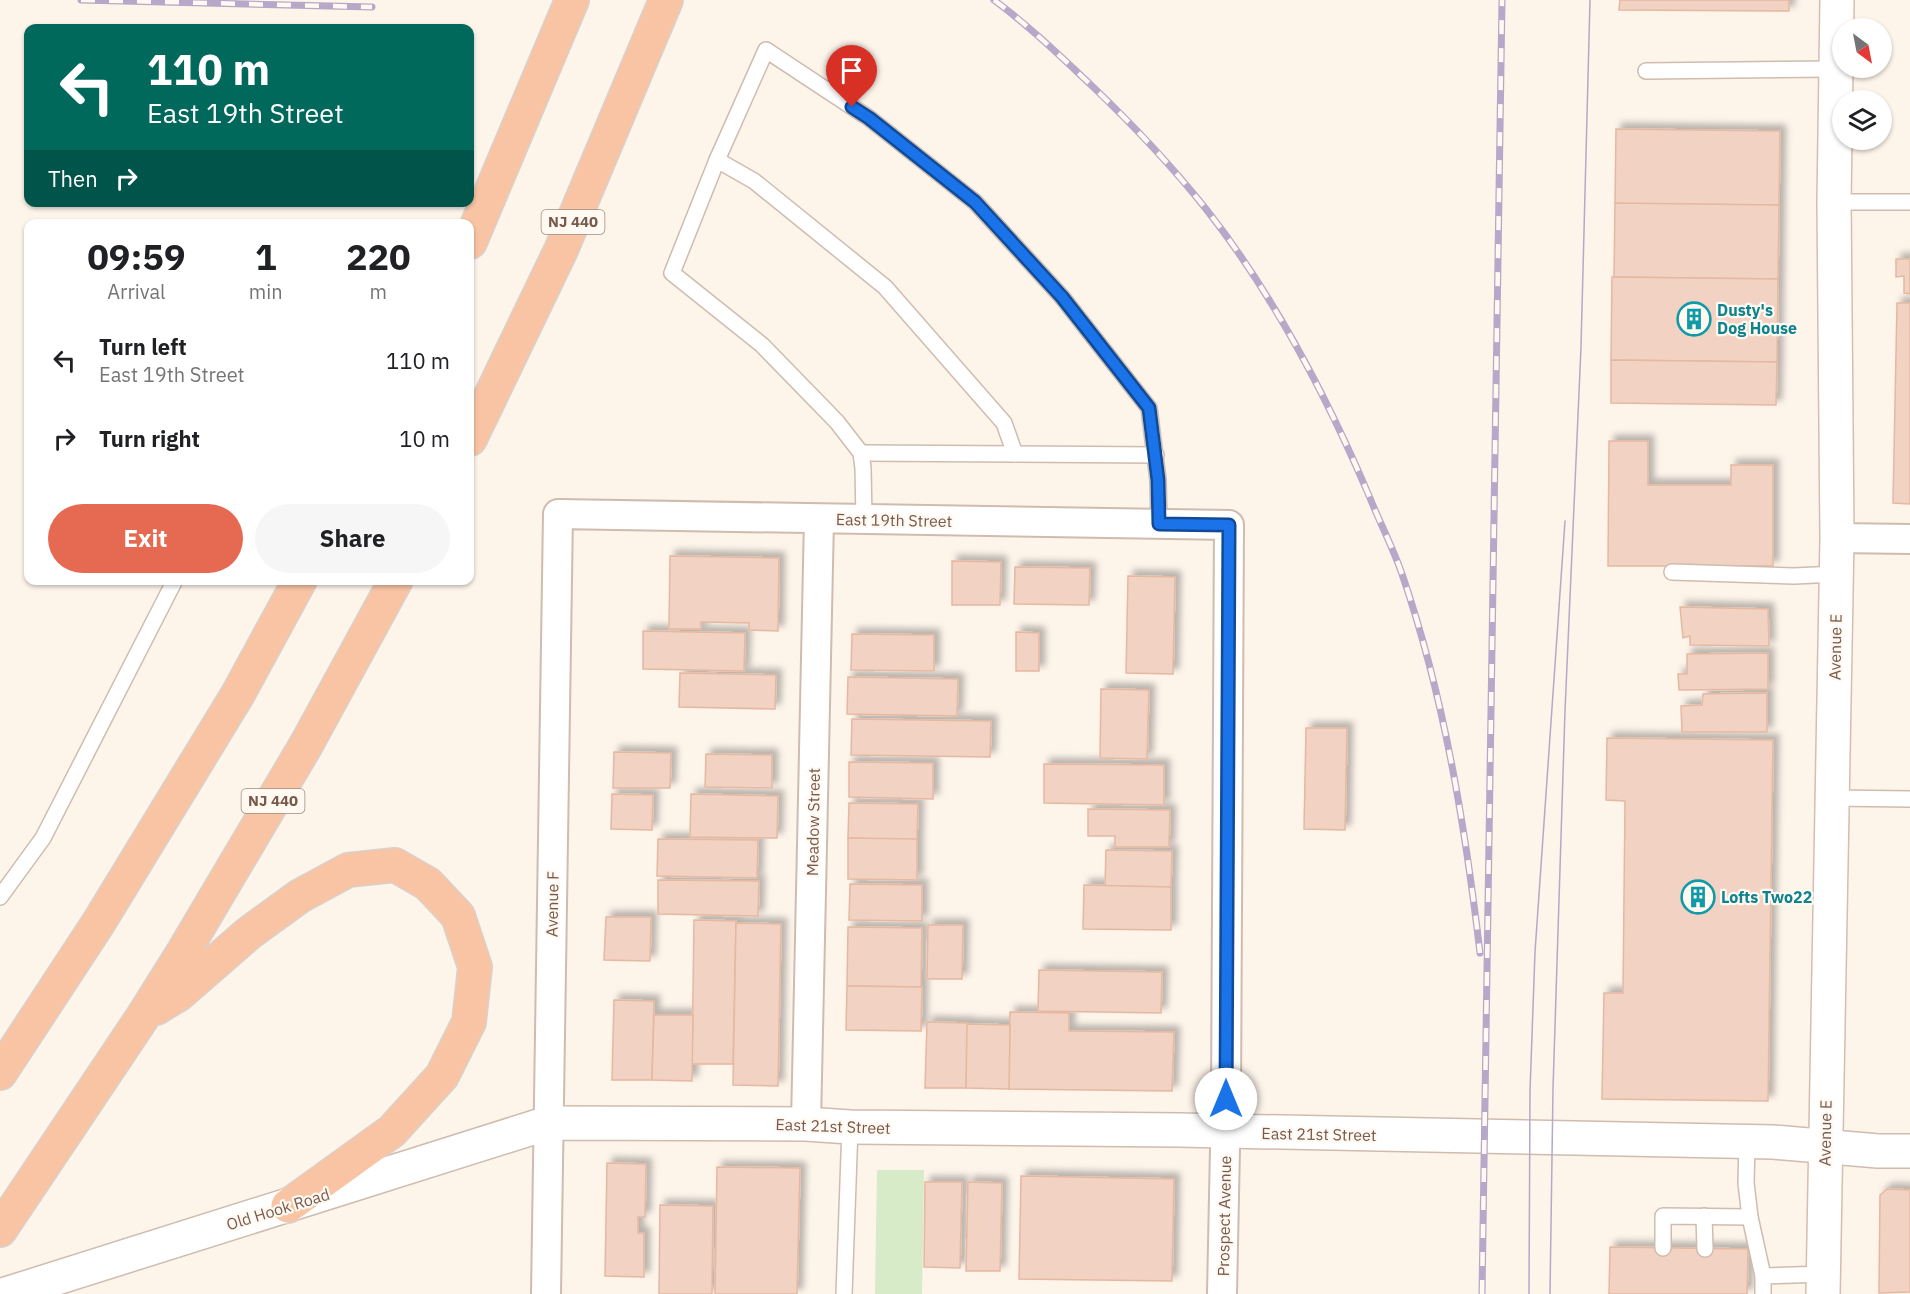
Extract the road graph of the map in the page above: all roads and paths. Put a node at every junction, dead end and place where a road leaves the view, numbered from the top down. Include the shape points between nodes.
1 (572, 0) edge
2 (666, 0) edge
3 (1837, 0) edge
4 (1837, 18) edge
5 (1832, 69) edge
6 (1646, 71) dead end
7 (1836, 78) edge
8 (717, 160) junction
9 (1834, 202) junction
10 (1910, 202) edge
11 (474, 232) edge
12 (474, 431) edge
13 (861, 453) junction
14 (1016, 454) junction
15 (1156, 455) junction
16 (558, 514) joint
17 (819, 519) junction
18 (864, 519) junction
19 (1159, 524) junction
20 (1229, 525) joint
21 (1837, 538) junction
22 (1910, 539) edge
23 (1672, 572) dead end
24 (1837, 574) junction
25 (172, 585) edge
26 (297, 585) edge
27 (393, 585) edge
28 (1832, 798) junction
29 (1910, 799) edge
30 (0, 897) edge
31 (142, 1018) junction
32 (0, 1073) edge
33 (548, 1124) junction
34 (806, 1124) junction
35 (850, 1127) junction
36 (1225, 1132) junction
37 (1747, 1142) junction
38 (1825, 1147) junction
39 (1910, 1151) edge
40 (288, 1206) junction
41 (1704, 1216) junction
42 (1750, 1216) junction
43 (0, 1230) edge
44 (1663, 1248) dead end
45 (1705, 1249) dead end
46 (1763, 1276) junction
47 (1823, 1284) edge
48 (6, 1294) edge
49 (546, 1294) edge
50 (844, 1294) edge
51 (1222, 1294) edge
52 (1763, 1294) edge

1 - 11 highway
2 - 12 highway, NJ 440 via 561,250
3 - 4 street, Avenue E
5 - 6 lane
7 - 9 street, Avenue E
8 - 13 lane via 672,273 762,345 837,422
8 - 14 lane via 754,181 885,288 1004,423
8 - 15 lane via 766,50 869,118 975,202 1062,297 1149,408
9 - 10 lane
9 - 21 street, Avenue E
13 - 14 lane
13 - 18 lane
14 - 15 lane
15 - 19 lane
16 - 17 street, East 19th Street
16 - 33 street, Avenue F
17 - 18 street, East 19th Street
17 - 34 street, Meadow Street
18 - 19 street, East 19th Street
19 - 20 street, East 19th Street
20 - 36 street, Prospect Avenue
21 - 22 street
21 - 24 street, Avenue E
23 - 24 lane
24 - 28 street, Avenue E
25 - 30 lane via 43,838
26 - 32 highway via 215,732 99,922
27 - 31 highway, NJ 440 via 306,745
28 - 29 lane
28 - 38 street, Avenue E
31 - 40 highway via 179,994 249,933 300,896 348,870 395,865 428,884 458,916 475,967 469,1022 442,1076 392,1131
31 - 43 highway, NJ 440
33 - 34 street, East 21st Street
33 - 40 street, Old Hook Road
33 - 49 street, Avenue F
34 - 35 street, East 21st Street
35 - 36 street, East 21st Street
35 - 50 lane
36 - 37 street, East 21st Street
36 - 51 street, Prospect Avenue
37 - 38 street, East 21st Street
37 - 42 lane
38 - 39 street, East 21st Street
38 - 47 street, Avenue E
40 - 48 street, Old Hook Road
41 - 42 lane
41 - 44 lane via 1663,1216
41 - 45 lane
42 - 46 lane
46 - 47 lane
46 - 52 lane

